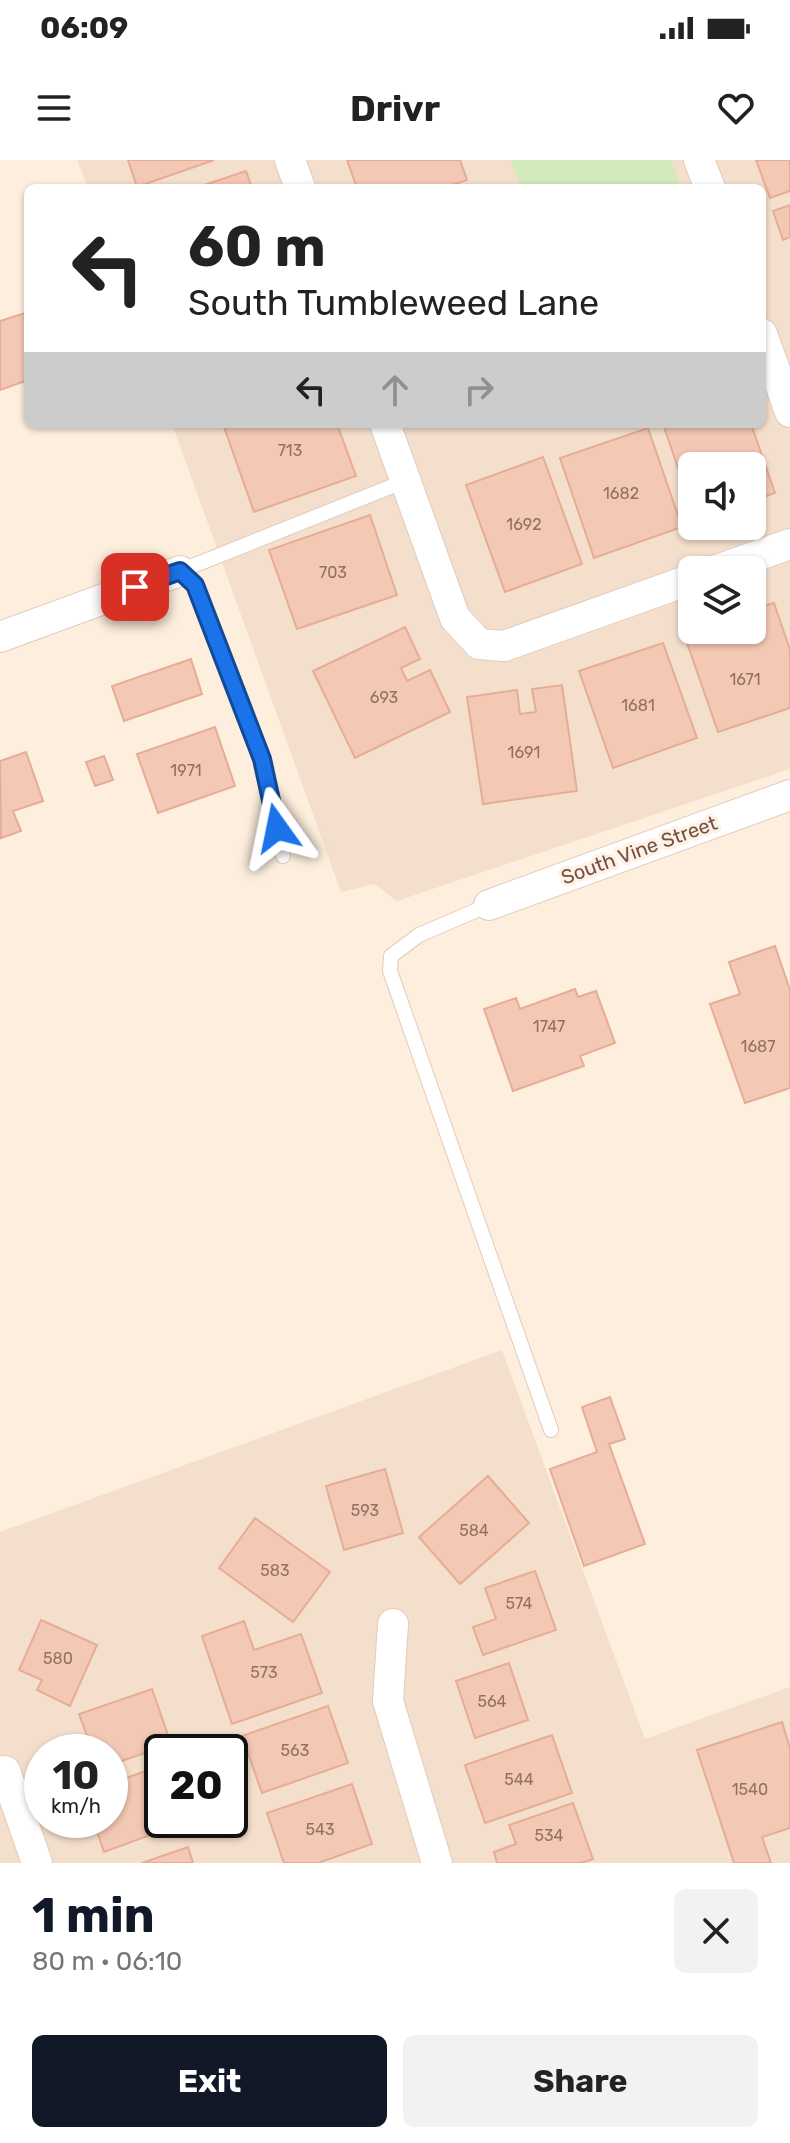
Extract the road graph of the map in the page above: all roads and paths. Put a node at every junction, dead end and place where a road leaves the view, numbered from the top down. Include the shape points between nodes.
1 (290, 160) edge
2 (699, 160) edge
3 (299, 184) edge
4 (708, 184) edge
5 (766, 345) edge
6 (790, 412) edge
7 (386, 428) edge
8 (405, 481) junction
9 (790, 544) edge
10 (756, 556) edge
11 (180, 571) junction
12 (678, 584) edge
13 (0, 637) edge
14 (790, 795) edge
15 (283, 856) dead end
16 (489, 905) joint
17 (551, 1430) dead end
18 (393, 1624) dead end
19 (5, 1771) dead end
20 (37, 1863) edge
21 (437, 1863) edge

1 - 3 street
2 - 4 street
5 - 6 street
7 - 8 street
8 - 11 lane
8 - 12 street via 455,618 479,644 504,646
9 - 10 street
11 - 13 street
11 - 15 lane via 195,585 262,759
14 - 16 street, South Vine Street
16 - 17 lane via 419,935 391,956 390,971
18 - 21 street via 388,1701
19 - 20 street

